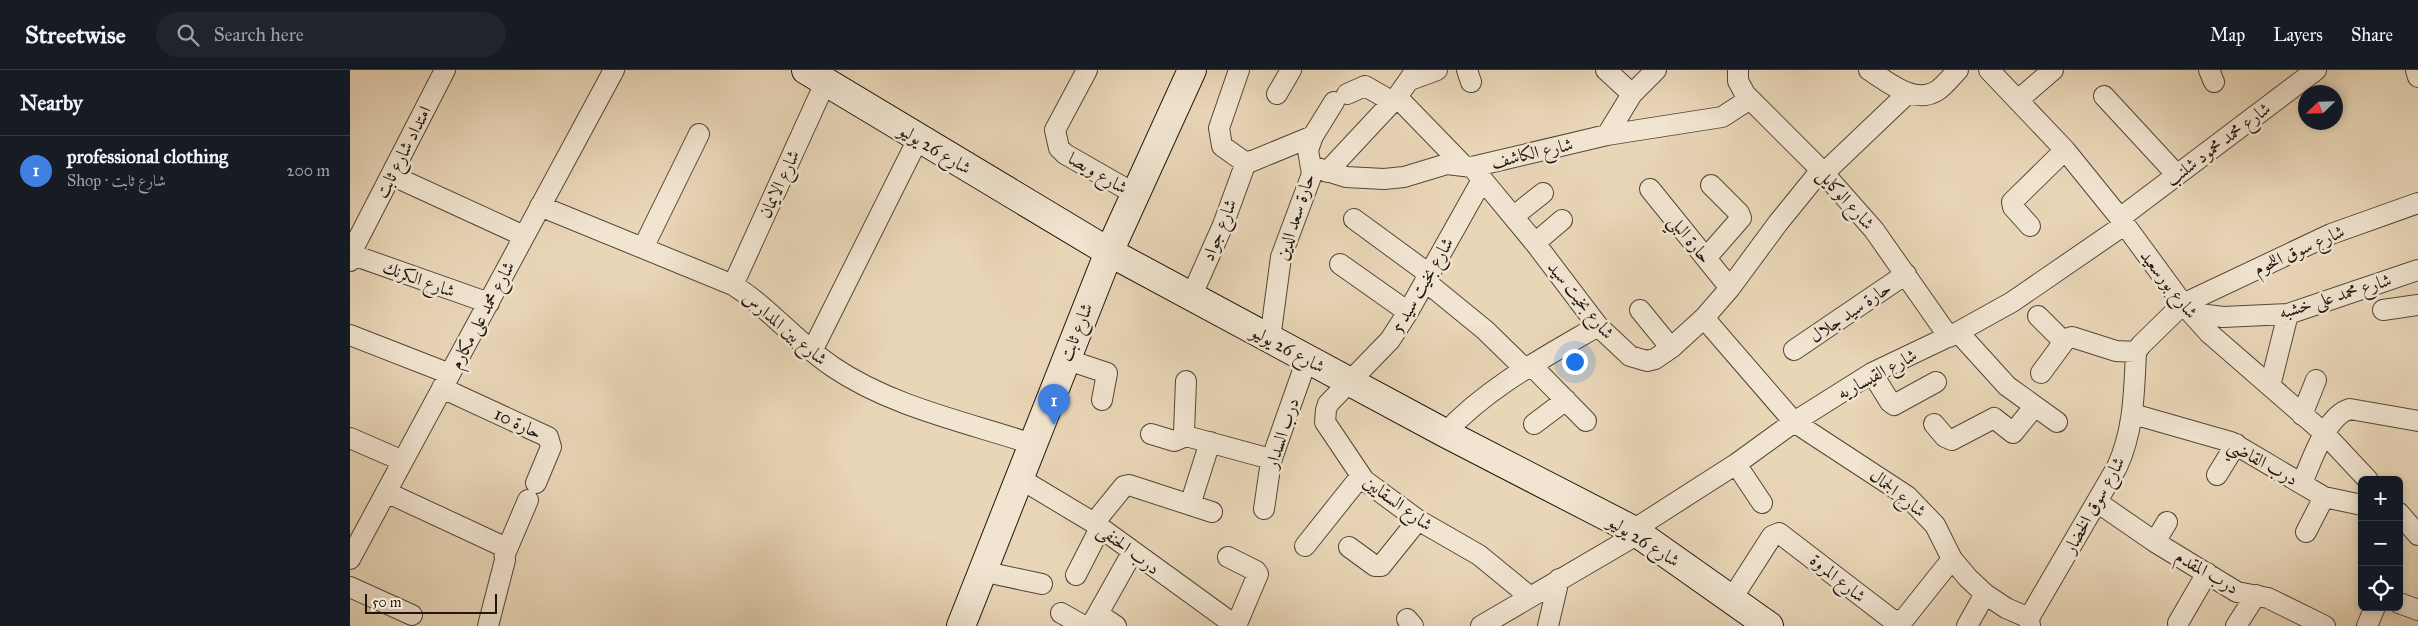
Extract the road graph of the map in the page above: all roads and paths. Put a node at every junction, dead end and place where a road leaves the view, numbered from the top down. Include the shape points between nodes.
1 (445, 70) edge
2 (614, 70) edge
3 (1087, 70) edge
4 (1192, 70) edge
5 (1239, 70) edge
6 (1291, 70) edge
7 (1437, 70) edge
8 (1606, 70) edge
9 (1656, 70) edge
10 (1738, 70) edge
11 (1869, 70) edge
12 (1958, 70) edge
13 (1989, 70) edge
14 (2053, 70) edge
15 (2316, 70) edge
16 (2416, 70) edge
17 (818, 75) edge
18 (1413, 75) edge
19 (2418, 77) edge
20 (1908, 93) junction
21 (1277, 94) dead end
22 (1632, 94) junction
23 (2104, 96) dead end
24 (1341, 98) joint
25 (1750, 99) junction
26 (1395, 100) junction
27 (2018, 100) junction
28 (699, 134) dead end
29 (1607, 135) junction
30 (1313, 136) junction
31 (918, 139) junction
32 (2065, 150) junction
33 (1246, 162) junction
34 (1319, 169) junction
35 (1472, 170) junction
36 (1822, 172) junction
37 (391, 175) junction
38 (2177, 175) junction
39 (1711, 185) dead end
40 (1650, 189) dead end
41 (1543, 193) dead end
42 (1136, 194) junction
43 (2418, 203) edge
44 (540, 206) junction
45 (1514, 216) junction
46 (1354, 219) dead end
47 (1562, 220) dead end
48 (2122, 221) junction
49 (2030, 226) dead end
50 (524, 236) junction
51 (1535, 243) junction
52 (643, 248) junction
53 (1109, 252) junction
54 (350, 256) edge
55 (1706, 258) junction
56 (1340, 264) dead end
57 (2418, 270) edge
58 (1906, 274) junction
59 (1427, 277) junction
60 (733, 285) junction
61 (1730, 288) junction
62 (1191, 297) junction
63 (489, 304) junction
64 (2418, 305) edge
65 (2187, 309) junction
66 (1640, 310) dead end
67 (2383, 310) dead end
68 (1408, 312) junction
69 (2288, 314) junction
70 (2038, 316) dead end
71 (1704, 318) junction
72 (1598, 326) junction
73 (350, 335) edge
74 (1954, 335) junction
75 (1270, 339) junction
76 (2064, 342) junction
77 (1671, 348) junction
78 (1794, 350) dead end
79 (812, 351) junction
80 (2136, 352) junction
81 (1065, 359) junction
82 (1307, 359) junction
83 (1528, 367) junction
84 (1872, 373) junction
85 (2041, 373) dead end
86 (2316, 380) dead end
87 (446, 381) junction
88 (1186, 382) dead end
89 (1351, 382) junction
90 (1936, 382) dead end
91 (2270, 386) junction
92 (1102, 400) dead end
93 (1566, 400) junction
94 (2034, 407) junction
95 (2133, 414) junction
96 (2302, 415) junction
97 (1586, 421) dead end
98 (2418, 421) edge
99 (1794, 422) junction
100 (2057, 422) dead end
101 (1534, 424) dead end
102 (1934, 424) dead end
103 (1445, 433) junction
104 (1151, 434) dead end
105 (2324, 434) junction
106 (1186, 436) junction
107 (350, 438) edge
108 (1210, 442) junction
109 (1032, 444) junction
110 (2236, 444) junction
111 (1272, 459) junction
112 (403, 462) junction
113 (1736, 464) junction
114 (2217, 475) dead end
115 (2364, 476) edge
116 (1360, 477) junction
117 (1019, 478) junction
118 (2302, 483) junction
119 (386, 492) junction
120 (2324, 497) junction
121 (2097, 502) junction
122 (1762, 503) dead end
123 (2358, 503) edge
124 (1190, 505) junction
125 (2403, 508) edge
126 (1264, 509) dead end
127 (2418, 509) edge
128 (1212, 512) dead end
129 (2403, 518) edge
130 (1418, 520) junction
131 (2167, 522) dead end
132 (1097, 525) junction
133 (1636, 532) junction
134 (2306, 532) dead end
135 (2418, 535) edge
136 (2155, 542) junction
137 (1305, 546) dead end
138 (1349, 547) dead end
139 (1132, 553) junction
140 (505, 554) junction
141 (1228, 557) dead end
142 (350, 559) edge
143 (1952, 559) junction
144 (981, 571) junction
145 (2207, 573) junction
146 (1076, 575) dead end
147 (1559, 579) junction
148 (1042, 584) dead end
149 (350, 587) edge
150 (1985, 594) junction
151 (2256, 595) junction
152 (1529, 596) junction
153 (1731, 600) junction
154 (2403, 604) edge
155 (2418, 610) edge
156 (2373, 611) edge
157 (1061, 613) dead end
158 (412, 615) dead end
159 (1091, 622) edge
160 (2029, 622) edge
161 (2178, 623) dead end
162 (488, 626) edge
163 (961, 626) edge
164 (1116, 626) edge
165 (1236, 626) edge
166 (1481, 626) edge
167 (1548, 626) edge
168 (1769, 626) edge
169 (1967, 626) edge
170 (2236, 626) edge
171 (2325, 626) edge
172 (2367, 626) edge

1 - 37 street, امتداد شارع ثابت
2 - 44 street, شارع محمد على مكارم
3 - 42 street, شارع ويصا via 1055,130 1059,148
4 - 42 street, شارع ثابت
5 - 33 street via 1219,134 1222,146
6 - 21 street
7 - 18 street
8 - 22 street
9 - 22 street
10 - 25 street, شارع الوكايل via 1738,81
11 - 20 street
12 - 20 street via 1938,90 1921,95
13 - 27 street, شارع بورسعيد
14 - 27 street
15 - 38 street, شارع محمد محمود شلنب
16 - 19 street
17 - 31 street, شارع 26 يوليو
17 - 60 street, شارع الايمان
18 - 26 street
20 - 36 street, شارع بخيت سيد
22 - 29 street
23 - 38 street
24 - 26 street, شارع بخيت سيد via 1365,86
24 - 30 street, حارة سعد الدين
25 - 29 street, شارع الكاشف via 1722,117
25 - 36 street, شارع الوكايل
26 - 34 street
26 - 35 street, شارع بخيت سيد
27 - 32 street, شارع بورسعيد
28 - 52 street
29 - 35 street, شارع الكاشف
30 - 33 street
30 - 34 street, حارة سعد الدين via 1308,150
31 - 53 street, شارع 26 يوليو
31 - 79 street
32 - 48 street, شارع بورسعيد
32 - 49 street via 2012,202
33 - 62 street, شارع جواد
34 - 35 street, شارع الكاشف via 1346,177 1384,179 1404,177 1447,164
34 - 75 street, حارة سعد الدين via 1310,181 1281,257
35 - 45 street, شارع بخيت سيد
35 - 59 street, شارع بخيت سيد 5
36 - 58 street, شارع الوكايل via 1880,237
36 - 61 street, شارع بخيت سيد via 1778,223
37 - 50 street
37 - 54 street, امتداد شارع ثابت
38 - 48 street, شارع محمد محمود شلنب
39 - 55 street via 1739,213 1740,218
40 - 55 street, حارة البلي
41 - 45 street
42 - 53 street, شارع ثابت
43 - 65 street, شارع سوق اللحوم via 2332,234
44 - 50 street, شارع محمد على مكارم
44 - 52 street, شارع بين المدارس
45 - 51 street, شارع بخيت سيد
46 - 59 street
47 - 51 street
48 - 65 street, شارع بورسعيد
48 - 74 street, شارع القيساريه via 2012,302
50 - 63 street, شارع محمد على مكارم
51 - 72 street, شارع بخيت سيد
52 - 60 street, شارع بين المدارس
53 - 62 street, شارع 26 يوليو
53 - 81 street, شارع ثابت
54 - 63 street, شارع الكرنك
55 - 61 street, حارة البلي
56 - 68 street
57 - 69 street, شارع محمد على خشبه
58 - 74 street, شارع الوكايل
58 - 78 street, حارة سيد جلال
59 - 68 street, شارع بخيت سيد 5
59 - 83 street
60 - 79 street, شارع بين المدارس
61 - 71 street, شارع بخيت سيد
62 - 75 street, شارع 26 يوليو
63 - 87 street, شارع محمد على مكارم
64 - 67 street
65 - 69 street, شارع محمد على خشبه via 2223,317
65 - 80 street
65 - 91 street, شارع بورسعيد via 2228,351
66 - 77 street
68 - 89 street, شارع بخيت سيد 5 via 1386,346
69 - 91 street
70 - 76 street
71 - 77 street, شارع بخيت سيد
71 - 99 street, شارع الجمال
72 - 77 street, شارع بخيت سيد via 1638,360 1655,359
72 - 83 street
73 - 87 street, حارة 10
74 - 84 street, شارع القيساريه
74 - 94 street, شارع الوكايل
75 - 82 street, شارع 26 يوليو
76 - 80 street via 2072,337 2116,351
76 - 85 street
79 - 109 street, شارع بين المدارس via 875,391
80 - 95 street, شارع سوق الخضار
81 - 92 street via 1107,373
81 - 109 street, شارع ثابت
82 - 89 street, شارع 26 يوليو
82 - 111 street, درب السدار
83 - 93 street
83 - 103 street via 1486,395
84 - 90 street via 1894,405
84 - 99 street, شارع القيساريه
86 - 96 street
87 - 112 street, شارع محمد على مكارم
87 - 140 street, حارة 10 via 548,437 551,447
88 - 106 street
89 - 103 street, شارع 26 يوليو
89 - 116 street, شارع السقايين via 1328,404 1324,416
91 - 96 street, شارع بورسعيد
93 - 97 street
93 - 101 street
94 - 100 street, شارع الوكايل
94 - 102 street via 2013,433 1994,418 1952,440 1944,437
95 - 110 street, درب القاضي
95 - 121 street, شارع سوق الخضار via 2125,450
96 - 105 street, شارع بورسعيد
98 - 105 street via 2350,409 2337,416
99 - 113 street, شارع القيساريه
99 - 143 street, شارع الجمال via 1922,509 1939,530
103 - 133 street, شارع 26 يوليو
104 - 106 street via 1174,441
105 - 115 street, شارع بورسعيد
105 - 118 street
106 - 108 street
107 - 112 street
108 - 111 street
108 - 124 street
109 - 117 street, شارع ثابت
110 - 114 street
110 - 118 street, درب القاضي
111 - 126 street, درب السدار
112 - 119 street, شارع محمد على مكارم
113 - 122 street
113 - 133 street, شارع القيساريه
116 - 130 street, شارع السقايين
116 - 137 street
117 - 132 street, درب الحنفى
117 - 144 street, شارع ثابت
118 - 120 street, درب القاضي
119 - 140 street via 500,545
119 - 142 street, شارع محمد على مكارم
120 - 123 street, درب القاضي
120 - 134 street
121 - 136 street, درب المقدم
121 - 160 street, شارع سوق الخضار
124 - 128 street
124 - 132 street via 1126,485
125 - 127 street
129 - 135 street
130 - 138 street via 1381,566 1374,566
130 - 152 street, شارع السقايين via 1479,555
131 - 136 street
132 - 139 street, درب الحنفى
132 - 146 street
133 - 147 street, شارع القيساريه
133 - 153 street, شارع 26 يوليو
136 - 145 street, درب المقدم
139 - 159 street
139 - 165 street, درب الحنفى
140 - 162 street, حارة 10
141 - 165 street via 1258,574
143 - 150 street, شارع الجمال
143 - 153 street, شارع المروة via 1905,618 1895,622 1779,533 1772,536
144 - 148 street
144 - 163 street, شارع ثابت
145 - 151 street, درب المقدم via 2236,592
145 - 161 street
147 - 152 street, شارع القيساريه
147 - 167 street
149 - 158 street
150 - 160 street, شارع الجمال
150 - 169 street
151 - 170 street
151 - 171 street, درب المقدم via 2274,600
152 - 166 street, شارع القيساريه
153 - 168 street, شارع 26 يوليو
154 - 155 street
156 - 172 street
157 - 159 street
159 - 164 street

